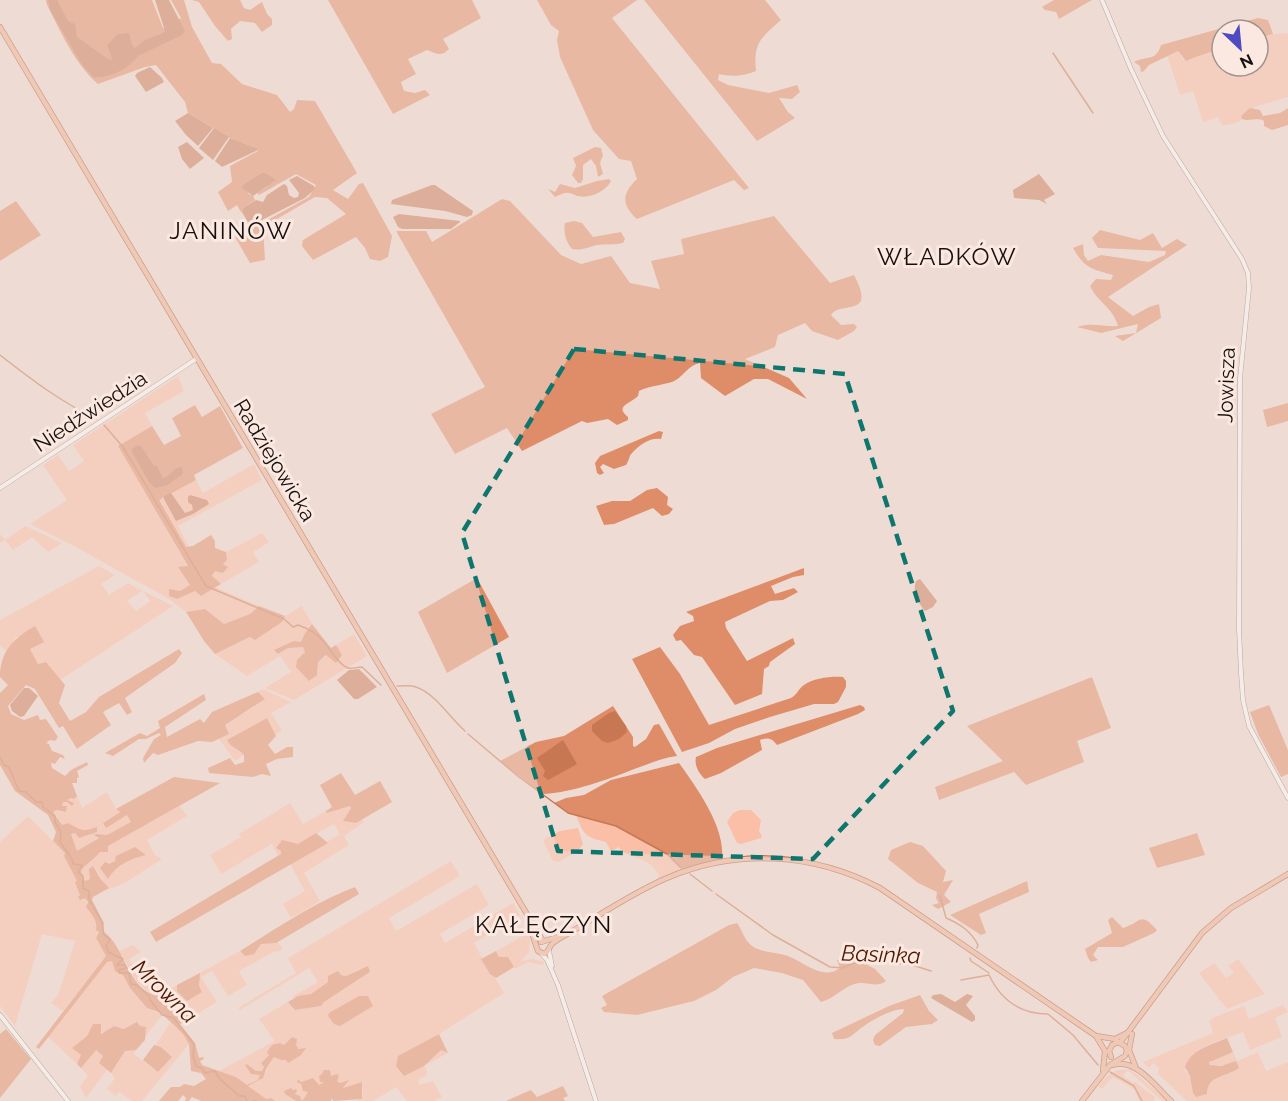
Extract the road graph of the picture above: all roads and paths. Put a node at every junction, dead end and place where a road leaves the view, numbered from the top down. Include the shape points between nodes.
1 (1102, 0) edge
2 (0, 27) edge
3 (196, 359) junction
4 (0, 488) edge
5 (1288, 798) edge
6 (1288, 874) edge
7 (523, 909) junction
8 (533, 926) junction
9 (569, 933) junction
10 (560, 936) junction
11 (544, 942) junction
12 (537, 947) junction
13 (550, 949) junction
14 (542, 954) junction
15 (554, 972) junction
16 (0, 1015) edge
17 (1130, 1033) junction
18 (1098, 1037) junction
19 (1114, 1044) junction
20 (1122, 1044) junction
21 (1110, 1054) junction
22 (1126, 1054) junction
23 (1118, 1060) junction
24 (1134, 1066) junction
25 (1103, 1072) junction
26 (68, 1101) edge
27 (596, 1101) edge
28 (1082, 1101) edge
29 (1171, 1101) edge

1 - 5 street, Jowisza via 1163,136 1248,273 1240,378 1239,629 1243,700 1249,726
2 - 3 main road, Radziejowicka
3 - 4 street, Niedźwiedzia
3 - 7 main road, Radziejowicka
6 - 17 main road via 1231,908 1202,933
7 - 8 main road, Radziejowicka
7 - 12 main road, Radziejowicka
8 - 10 main road via 544,938
8 - 11 main road, Radziejowicka
9 - 10 main road
9 - 13 main road
9 - 18 main road via 657,883 702,866 760,858 806,862 854,875 885,891
10 - 11 main road
11 - 12 main road
11 - 13 main road, Radziejowicka
12 - 14 main road, Radziejowicka
13 - 14 main road
13 - 15 street
14 - 15 street
15 - 27 street
16 - 26 street
17 - 18 main road via 1115,1039
17 - 20 main road
17 - 24 main road via 1129,1050
18 - 19 main road
18 - 21 main road
18 - 25 main road via 1105,1055
19 - 20 main road
19 - 21 main road
20 - 22 main road
21 - 23 main road
21 - 25 main road
22 - 23 main road
22 - 24 main road
23 - 24 main road
23 - 25 main road
24 - 25 main road via 1117,1063
24 - 29 main road
25 - 28 main road

